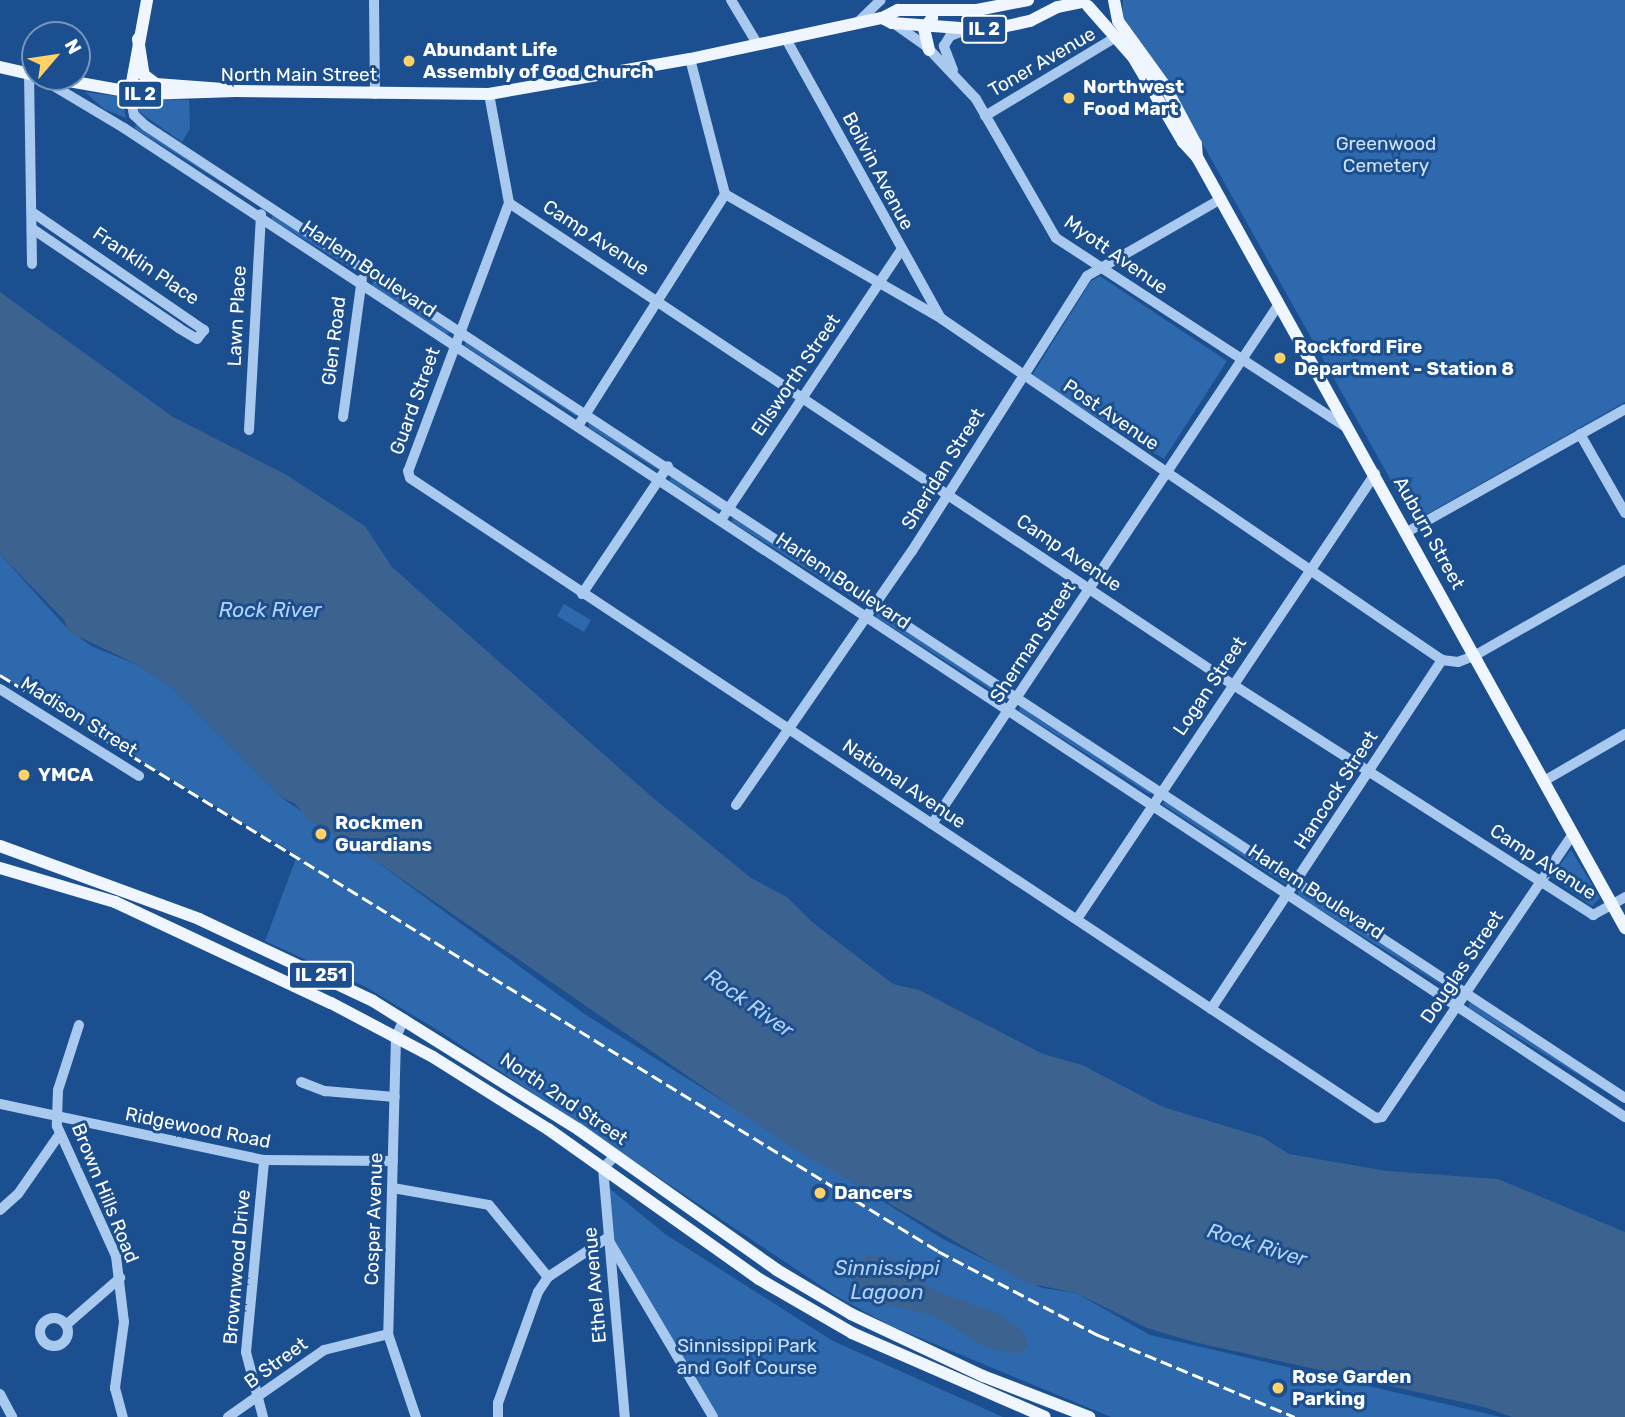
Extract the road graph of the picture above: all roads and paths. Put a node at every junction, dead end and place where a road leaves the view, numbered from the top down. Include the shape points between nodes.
1 (147, 0) edge
2 (374, 0) edge
3 (732, 0) edge
4 (881, 0) edge
5 (1028, 0) edge
6 (1114, 0) edge
7 (1083, 3) edge
8 (898, 5) edge
9 (977, 10) junction
10 (887, 20) junction
11 (856, 22) junction
12 (926, 23) junction
13 (974, 29) junction
14 (1116, 37) junction
15 (138, 39) junction
16 (786, 39) junction
17 (758, 45) junction
18 (929, 50) junction
19 (690, 59) junction
20 (0, 67) edge
21 (21, 72) edge
22 (958, 80) junction
23 (91, 86) edge
24 (236, 90) junction
25 (36, 91) edge
26 (63, 91) edge
27 (130, 93) junction
28 (375, 94) junction
29 (489, 94) junction
30 (134, 115) junction
31 (985, 116) junction
32 (124, 128) junction
33 (1197, 157) junction
34 (725, 194) junction
35 (1220, 199) junction
36 (509, 203) junction
37 (267, 206) junction
38 (32, 212) junction
39 (259, 218) junction
40 (33, 229) junction
41 (901, 250) junction
42 (32, 264) dead end
43 (1097, 267) junction
44 (366, 273) junction
45 (359, 283) junction
46 (877, 283) junction
47 (660, 300) junction
48 (1279, 304) junction
49 (942, 319) junction
50 (460, 332) junction
51 (454, 346) junction
52 (1241, 359) junction
53 (1024, 379) junction
54 (803, 397) junction
55 (1625, 409) edge
56 (587, 413) junction
57 (343, 417) dead end
58 (578, 426) junction
59 (249, 430) dead end
60 (1350, 431) junction
61 (1580, 434) junction
62 (668, 466) junction
63 (1166, 473) junction
64 (1374, 474) junction
65 (410, 478) joint
66 (659, 480) junction
67 (947, 492) junction
68 (730, 507) junction
69 (1625, 513) edge
70 (721, 520) junction
71 (1407, 532) junction
72 (1625, 570) edge
73 (1308, 571) junction
74 (1089, 588) junction
75 (582, 594) junction
76 (875, 603) junction
77 (866, 617) junction
78 (1474, 656) junction
79 (1443, 660) junction
80 (1232, 684) junction
81 (0, 689) edge
82 (1018, 699) junction
83 (1009, 712) junction
84 (788, 729) junction
85 (1625, 734) edge
86 (1370, 770) junction
87 (139, 776) dead end
88 (1544, 781) junction
89 (1161, 791) junction
90 (736, 805) dead end
91 (1152, 806) junction
92 (932, 824) junction
93 (1573, 834) junction
94 (0, 846) edge
95 (0, 868) edge
96 (1297, 881) junction
97 (1542, 882) junction
98 (1289, 894) junction
99 (1625, 897) edge
100 (1612, 904) junction
101 (1077, 919) junction
102 (1625, 928) edge
103 (1466, 993) junction
104 (1457, 1007) junction
105 (1210, 1009) junction
106 (404, 1019) junction
107 (79, 1025) dead end
108 (396, 1037) junction
109 (302, 1082) dead end
110 (1624, 1095) edge
111 (395, 1097) junction
112 (0, 1104) edge
113 (1612, 1109) junction
114 (58, 1116) junction
115 (1625, 1118) edge
116 (1379, 1119) joint
117 (59, 1135) junction
118 (615, 1156) junction
119 (264, 1160) junction
120 (393, 1161) junction
121 (603, 1168) junction
122 (393, 1188) junction
123 (0, 1210) edge
124 (607, 1238) junction
125 (548, 1277) junction
126 (120, 1278) junction
127 (66, 1325) dead end
128 (388, 1334) junction
129 (0, 1394) edge
130 (258, 1398) junction
131 (10, 1416) edge
132 (123, 1417) edge
133 (228, 1417) edge
134 (263, 1417) edge
135 (416, 1417) edge
136 (498, 1417) edge
137 (625, 1417) edge
138 (713, 1417) edge
139 (1045, 1417) edge
140 (1089, 1417) edge

1 - 15 main road, IL 2
2 - 28 street
3 - 17 street
4 - 11 street
5 - 9 main road, North Main Street / IL 2
6 - 7 main road, North Main Street via 1102,7
6 - 33 main road, Auburn Street via 1118,21 1166,86 1196,144
7 - 13 main road, North Main Street / IL 2 via 1019,24
7 - 14 main road, Auburn Street
8 - 9 main road, North Main Street / IL 2
8 - 10 main road, North Main Street / IL 2
9 - 12 main road via 942,15
10 - 11 main road, North Main Street / IL 2
10 - 12 main road, North Main Street / IL 2
10 - 18 street, Myott Avenue via 910,32
11 - 16 main road, North Main Street / IL 2
12 - 13 main road, North Main Street / IL 2
12 - 18 main road
13 - 22 street via 956,32 944,46
14 - 31 street, Toner Avenue
14 - 33 main road, Auburn Street
15 - 24 main road, IL 2 via 144,75 156,84
15 - 27 main road
16 - 17 main road, North Main Street / IL 2
16 - 41 street, Boilvin Avenue
17 - 19 main road, North Main Street / IL 2
18 - 22 street, Myott Avenue
19 - 29 main road, North Main Street / IL 2
19 - 34 street
20 - 21 main road, North Main Street / IL 2
22 - 31 street, Myott Avenue
23 - 27 main road, North Main Street / IL 2
24 - 27 main road, North Main Street / IL 2 via 206,95
24 - 28 main road, North Main Street / IL 2
25 - 38 street
26 - 32 street, Harlem Boulevard
27 - 30 street
28 - 29 main road, North Main Street / IL 2
29 - 36 street
30 - 32 street
30 - 37 street, Harlem Boulevard
31 - 43 street, Myott Avenue via 1051,233
32 - 39 street, Harlem Boulevard
33 - 35 main road, Auburn Street
34 - 46 street, Post Avenue
34 - 47 street
35 - 43 street, Sheridan Street
35 - 48 main road, Auburn Street
36 - 47 street, Camp Avenue
36 - 50 street, Guard Street
37 - 39 street
37 - 44 street, Harlem Boulevard
38 - 40 street
38 - 40 street, Franklin Place via 204,330 197,339
39 - 45 street, Harlem Boulevard
39 - 59 street, Lawn Place
40 - 42 street
41 - 46 street, Ellsworth Street
41 - 49 street, Boilvin Avenue
43 - 52 street, Myott Avenue
43 - 53 street, Sheridan Street via 1079,286
44 - 45 street, Glen Road
44 - 50 street, Harlem Boulevard
45 - 51 street, Harlem Boulevard
45 - 57 street, Glen Road
46 - 49 street, Post Avenue
46 - 54 street, Ellsworth Street
47 - 54 street, Camp Avenue
47 - 56 street
48 - 52 street, Sherman Street
48 - 60 main road, Auburn Street
49 - 53 street, Post Avenue
50 - 51 street, Guard Street
50 - 56 street, Harlem Boulevard
51 - 58 street, Harlem Boulevard
51 - 65 street, Guard Street via 408,471
52 - 60 street, Myott Avenue
52 - 63 street, Sherman Street
53 - 63 street, Post Avenue
53 - 67 street, Sheridan Street
54 - 67 street, Camp Avenue
54 - 68 street, Ellsworth Street
55 - 61 street
56 - 58 street
56 - 62 street, Harlem Boulevard
58 - 66 street, Harlem Boulevard
60 - 64 main road, Auburn Street
61 - 69 street
61 - 71 street
62 - 66 street
62 - 68 street, Harlem Boulevard
63 - 73 street, Post Avenue
63 - 74 street, Sherman Street
64 - 71 main road, Auburn Street
64 - 73 street, Logan Street
65 - 75 street, National Avenue
66 - 70 street, Harlem Boulevard
66 - 75 street
67 - 74 street, Camp Avenue
67 - 76 street, Sheridan Street
68 - 70 street, Ellsworth Street
68 - 76 street, Harlem Boulevard
70 - 77 street, Harlem Boulevard
71 - 78 main road, Auburn Street
72 - 78 street
73 - 79 street, Post Avenue
73 - 80 street, Logan Street
74 - 80 street, Camp Avenue
74 - 82 street, Sherman Street
75 - 84 street, National Avenue
76 - 77 street, Sheridan Street
76 - 82 street, Harlem Boulevard
77 - 83 street, Harlem Boulevard
77 - 84 street, Sheridan Street
78 - 79 street via 1458,662
78 - 88 main road, Auburn Street
79 - 86 street, Hancock Street
80 - 86 street, Camp Avenue
80 - 89 street, Logan Street
81 - 87 street, Madison Street
82 - 83 street, Sherman Street
82 - 89 street, Harlem Boulevard
83 - 91 street, Harlem Boulevard
83 - 92 street, Sherman Street
84 - 90 street, Sheridan Street
84 - 92 street, National Avenue
85 - 88 street
86 - 96 street, Hancock Street
86 - 97 street, Camp Avenue
88 - 93 main road, Auburn Street
89 - 91 street, Logan Street
89 - 96 street, Harlem Boulevard
91 - 98 street, Harlem Boulevard
91 - 101 street, Logan Street
92 - 101 street, National Avenue
93 - 97 street, Douglas Street
93 - 100 main road, Auburn Street
94 - 106 main road, North 2nd Street / IL 251 via 199,919
95 - 108 main road, North 2nd Street / IL 251 via 115,902
96 - 98 street, Hancock Street
96 - 103 street, Harlem Boulevard
97 - 100 street, Camp Avenue via 1592,915
97 - 103 street, Douglas Street
98 - 104 street, Harlem Boulevard
98 - 105 street, Hancock Street
99 - 100 street
100 - 102 main road, Auburn Street
101 - 105 street, National Avenue
103 - 104 street, Douglas Street
103 - 110 street, Harlem Boulevard
104 - 113 street, Harlem Boulevard
104 - 116 street, Douglas Street
105 - 116 street, National Avenue
106 - 108 street, Cosper Avenue
106 - 118 main road, North 2nd Street / IL 251
107 - 114 street, Brown Hills Road via 58,1090
108 - 111 street, Cosper Avenue
108 - 121 main road, North 2nd Street / IL 251 via 548,1129
109 - 111 street via 325,1091
110 - 113 street
111 - 120 street, Cosper Avenue
112 - 114 street, Ridgewood Road
113 - 115 street, Harlem Boulevard
114 - 117 street, Brown Hills Road
114 - 119 street, Ridgewood Road
117 - 123 street via 18,1194
117 - 126 street, Brown Hills Road via 113,1249
118 - 121 street
118 - 140 main road, North 2nd Street / IL 251 via 777,1270 851,1314 983,1376
119 - 120 street, Ridgewood Road
119 - 130 street, Brownwood Drive via 246,1352
120 - 122 street, Cosper Avenue
121 - 124 street, Ethel Avenue
121 - 139 main road, North 2nd Street / IL 251 via 758,1279 852,1333
122 - 125 street via 489,1205
122 - 128 street, Cosper Avenue
124 - 125 street
124 - 137 street, Ethel Avenue
124 - 138 street
125 - 136 street via 533,1304 498,1403
126 - 127 street
126 - 132 street, Brown Hills Road via 124,1322 115,1388
128 - 130 street, B Street via 324,1350
128 - 135 street, Cosper Avenue
129 - 131 street
130 - 133 street, B Street
130 - 134 street, Brownwood Drive

